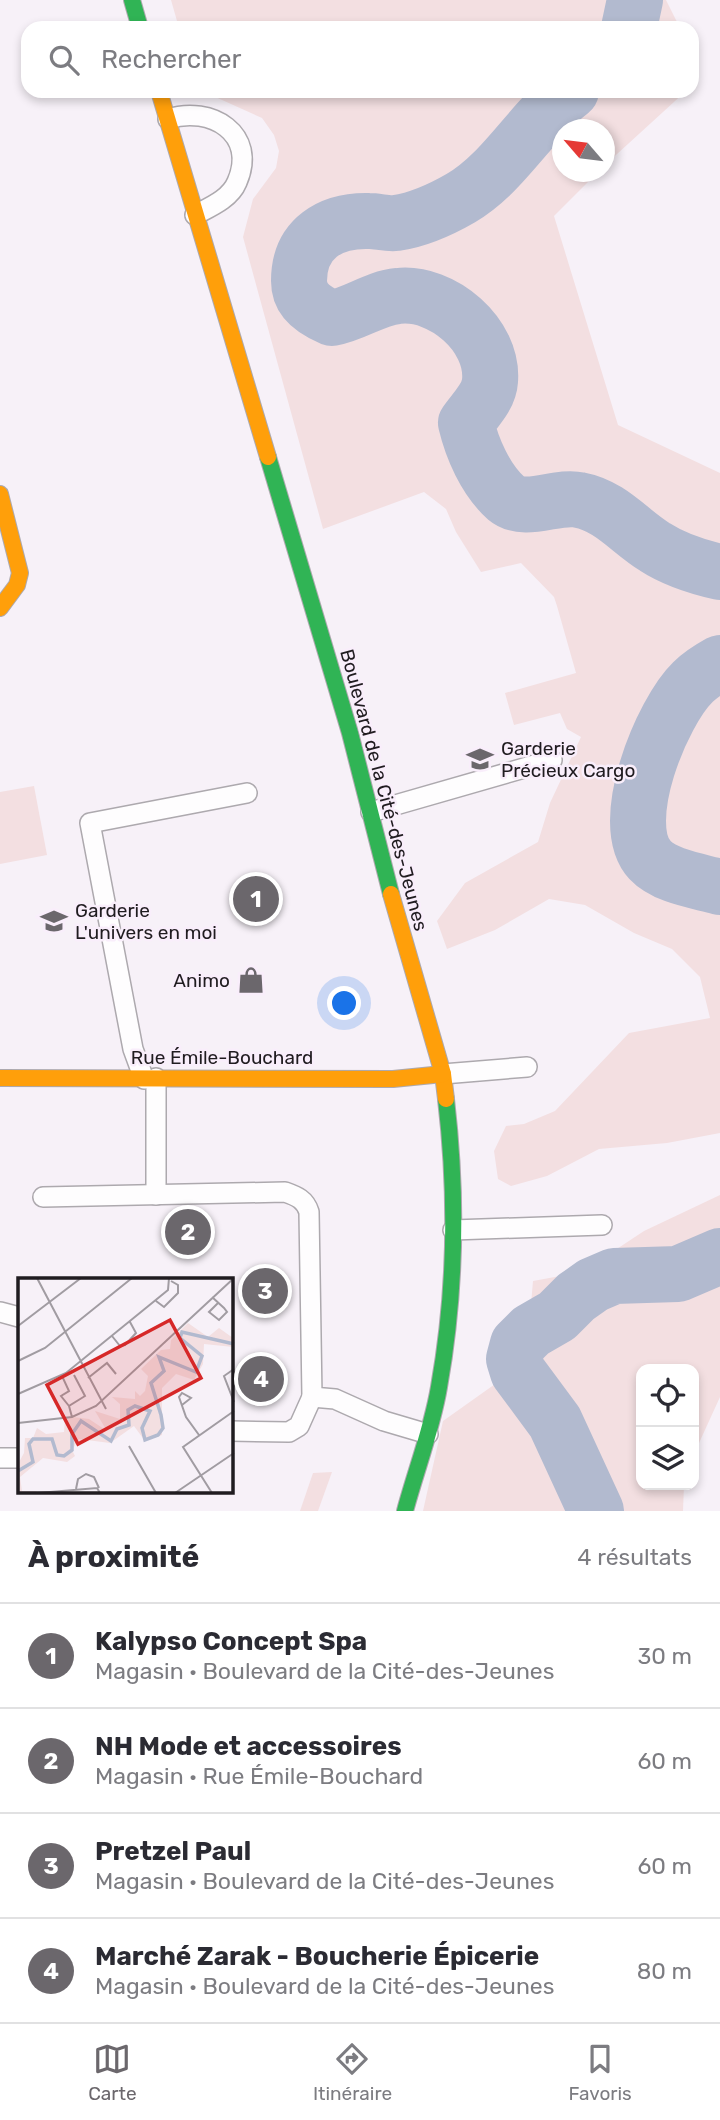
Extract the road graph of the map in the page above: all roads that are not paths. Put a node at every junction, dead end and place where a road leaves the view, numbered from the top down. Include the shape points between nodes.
1 (132, 0) edge
2 (138, 21) edge
3 (161, 98) edge
4 (168, 119) junction
5 (195, 215) junction
6 (0, 494) edge
7 (0, 608) edge
8 (552, 760) dead end
9 (247, 793) dead end
10 (371, 812) junction
11 (527, 1067) dead end
12 (443, 1074) junction
13 (0, 1078) edge
14 (150, 1079) junction
15 (156, 1195) junction
16 (43, 1197) dead end
17 (602, 1225) dead end
18 (453, 1230) junction
19 (0, 1312) edge
20 (18, 1317) edge
21 (312, 1397) junction
22 (233, 1431) edge
23 (428, 1434) junction
24 (0, 1458) edge
25 (18, 1458) edge
26 (405, 1511) edge

1 - 2 main road
3 - 4 main road, Boulevard de la Cité-des-Jeunes
4 - 5 main road, Boulevard de la Cité-des-Jeunes
4 - 5 lane via 206,115 231,130 237,141 241,169 237,183 222,200
5 - 10 main road, Boulevard de la Cité-des-Jeunes
6 - 7 main road via 20,573 10,598
8 - 10 lane
9 - 14 lane via 90,823 133,1049
10 - 12 main road, Boulevard de la Cité-des-Jeunes
11 - 12 lane
12 - 14 main road, Rue Émile-Bouchard via 393,1079
12 - 18 main road, Boulevard de la Cité-des-Jeunes via 452,1152
13 - 14 main road, Rue Émile-Bouchard
14 - 15 lane
15 - 16 lane
15 - 21 lane via 285,1192 306,1204
17 - 18 lane
18 - 23 main road, Boulevard de la Cité-des-Jeunes via 439,1388
19 - 20 lane
21 - 22 lane via 299,1426 289,1432
21 - 23 lane via 335,1399
23 - 26 main road, Boulevard de la Cité-des-Jeunes
24 - 25 lane

